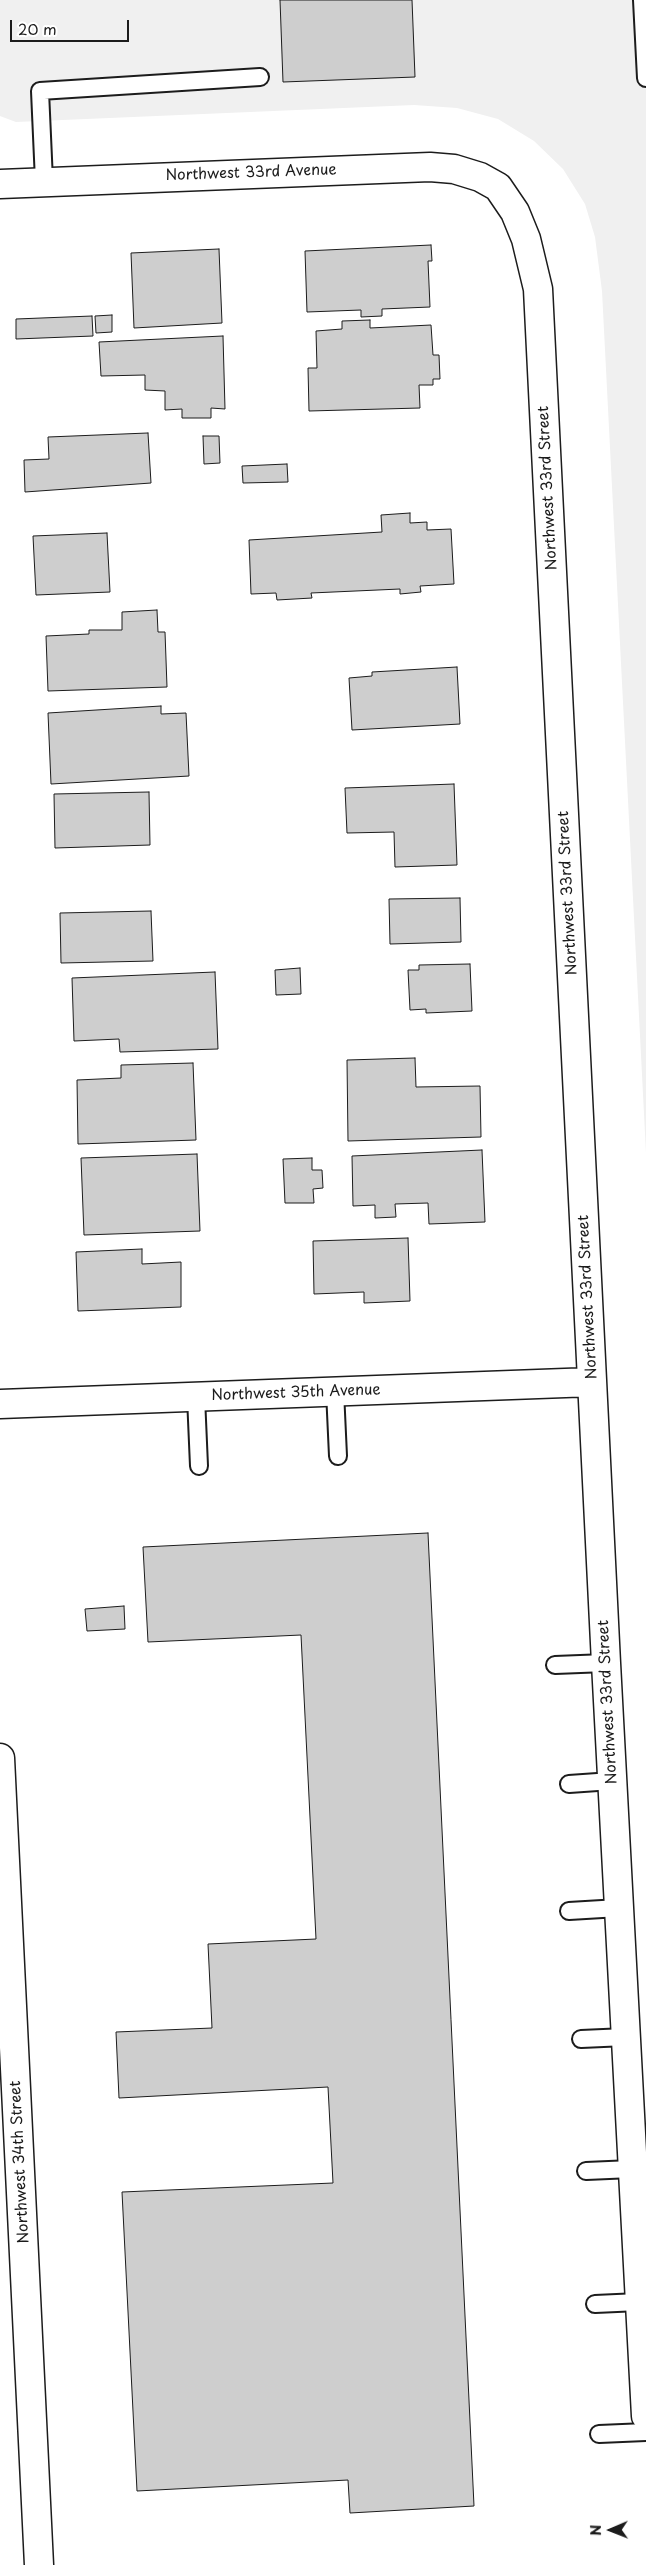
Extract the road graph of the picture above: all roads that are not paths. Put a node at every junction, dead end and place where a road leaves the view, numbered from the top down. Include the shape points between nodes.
1 (642, 0) edge
2 (260, 77) dead end
3 (646, 78) edge
4 (44, 181) junction
5 (0, 184) edge
6 (498, 187) joint
7 (592, 1382) junction
8 (335, 1391) junction
9 (196, 1397) junction
10 (0, 1404) edge
11 (338, 1456) dead end
12 (199, 1466) dead end
13 (606, 1663) junction
14 (555, 1666) dead end
15 (0, 1758) edge
16 (612, 1782) junction
17 (569, 1784) dead end
18 (3, 1887) edge
19 (619, 1908) junction
20 (569, 1911) dead end
21 (626, 2037) junction
22 (581, 2039) dead end
23 (632, 2168) junction
24 (586, 2170) dead end
25 (639, 2302) junction
26 (595, 2304) dead end
27 (646, 2416) edge
28 (646, 2432) edge
29 (599, 2434) dead end
30 (39, 2565) edge

1 - 3 lane
2 - 4 lane via 40,91
4 - 5 street, Northwest 33rd Avenue
4 - 6 street, Northwest 33rd Avenue via 406,166 454,170 480,177
6 - 7 street, Northwest 33rd Street via 526,239 538,289
7 - 8 street, Northwest 35th Avenue
7 - 13 street, Northwest 33rd Street
8 - 9 street, Northwest 35th Avenue
8 - 11 lane
9 - 10 street, Northwest 35th Avenue
9 - 12 lane
13 - 14 lane
13 - 16 street, Northwest 33rd Street
15 - 18 street, Northwest 34th Street
16 - 17 lane
16 - 19 street, Northwest 33rd Street
18 - 30 street, Northwest 34th Street
19 - 20 lane
19 - 21 street, Northwest 33rd Street
21 - 22 lane
21 - 23 street, Northwest 33rd Street
23 - 24 lane
23 - 25 street, Northwest 33rd Street
25 - 26 lane
25 - 27 street, Northwest 33rd Street
28 - 29 lane

